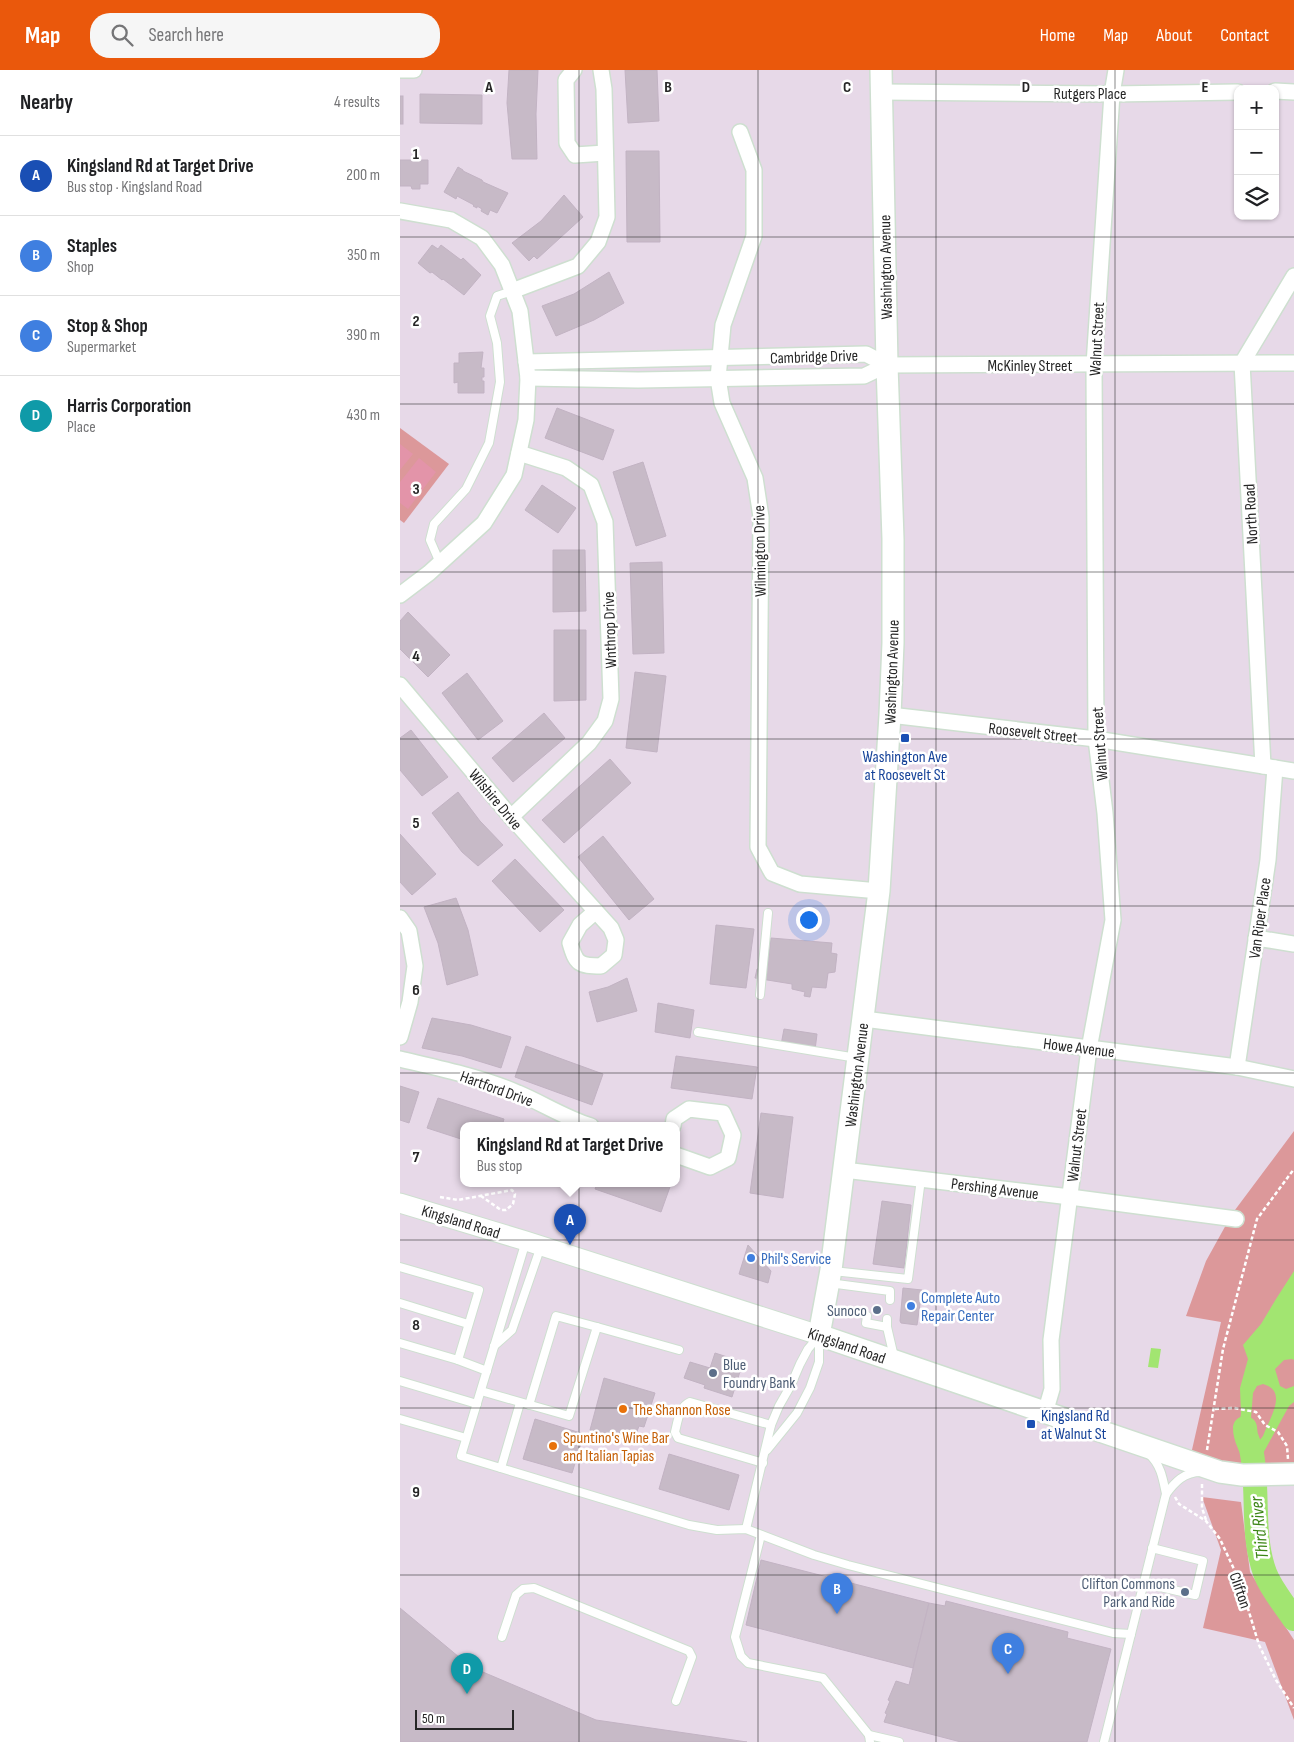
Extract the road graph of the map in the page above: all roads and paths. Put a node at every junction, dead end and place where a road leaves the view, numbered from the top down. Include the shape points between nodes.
1 (400, 70) edge
2 (414, 70) edge
3 (574, 70) edge
4 (601, 70) edge
5 (881, 70) edge
6 (1116, 70) edge
7 (1279, 91) edge
8 (882, 92) junction
9 (1234, 92) edge
10 (1294, 92) edge
11 (1112, 94) junction
12 (740, 132) dead end
13 (605, 153) junction
14 (400, 211) edge
15 (1294, 276) edge
16 (512, 291) junction
17 (719, 359) junction
18 (526, 362) junction
19 (1242, 363) junction
20 (1294, 363) edge
21 (887, 365) junction
22 (1094, 365) junction
23 (528, 378) junction
24 (718, 378) junction
25 (519, 453) junction
26 (440, 563) junction
27 (400, 595) edge
28 (400, 684) edge
29 (890, 715) junction
30 (1096, 739) junction
31 (1269, 767) junction
32 (1294, 771) edge
33 (511, 817) junction
34 (879, 891) junction
35 (596, 911) dead end
36 (768, 913) dead end
37 (400, 918) edge
38 (1256, 938) junction
39 (1294, 944) edge
40 (760, 995) dead end
41 (864, 1019) junction
42 (698, 1032) dead end
43 (400, 1037) edge
44 (1088, 1049) junction
45 (859, 1058) junction
46 (400, 1059) edge
47 (1238, 1068) junction
48 (1294, 1079) edge
49 (580, 1122) edge
50 (674, 1122) edge
51 (680, 1157) edge
52 (1294, 1169) edge
53 (844, 1170) junction
54 (921, 1179) junction
55 (481, 1196) junction
56 (435, 1197) dead end
57 (1070, 1197) junction
58 (400, 1203) edge
59 (1236, 1219) dead end
60 (534, 1243) junction
61 (400, 1267) edge
62 (830, 1277) junction
63 (890, 1300) dead end
64 (400, 1303) edge
65 (868, 1316) dead end
66 (468, 1324) junction
67 (597, 1327) junction
68 (819, 1335) junction
69 (400, 1343) edge
70 (494, 1346) junction
71 (679, 1350) dead end
72 (458, 1360) junction
73 (894, 1362) junction
74 (487, 1371) junction
75 (400, 1381) edge
76 (480, 1391) junction
77 (520, 1403) junction
78 (477, 1404) junction
79 (529, 1405) junction
80 (1215, 1409) junction
81 (1045, 1413) junction
82 (400, 1419) edge
83 (771, 1425) junction
84 (466, 1438) junction
85 (1140, 1446) junction
86 (766, 1451) junction
87 (1207, 1454) dead end
88 (763, 1463) junction
89 (501, 1468) junction
90 (1291, 1469) edge
91 (1211, 1476) junction
92 (1172, 1486) junction
93 (1166, 1494) junction
94 (1206, 1522) junction
95 (746, 1529) junction
96 (761, 1534) junction
97 (1152, 1548) junction
98 (1143, 1584) junction
99 (1130, 1634) junction
100 (502, 1637) dead end
101 (676, 1701) dead end
102 (1294, 1708) edge
103 (869, 1738) edge
104 (899, 1742) edge
105 (1104, 1742) edge

1 - 2 street
3 - 13 street via 566,80 567,143 575,154
4 - 13 street
5 - 8 main road, Washington Avenue
6 - 11 street, Walnut Street
7 - 10 street
8 - 11 street, Rutgers Place
8 - 21 main road, Washington Avenue
9 - 11 street, Rutgers Place
11 - 22 street, Walnut Street
12 - 17 street, Wilmington Drive via 754,170 754,236 723,325
13 - 16 street via 607,217 598,242 578,266
14 - 16 street via 452,220 482,238 502,265
15 - 19 street
16 - 18 street via 520,311
16 - 26 lane via 497,296 490,316 497,343 500,382 489,443 466,488 434,524 430,540
17 - 18 street, Cambridge Drive
17 - 21 street, Cambridge Drive via 866,354
17 - 24 street, Wilmington Drive
18 - 23 street
19 - 20 street, McKinley Street
19 - 22 street, McKinley Street
19 - 31 street, North Road
21 - 22 street, McKinley Street
21 - 24 street, Cambridge Drive via 864,376
21 - 29 main road, Washington Avenue via 893,539
22 - 30 street, Walnut Street
23 - 24 street, Cambridge Drive
23 - 25 street via 526,420
24 - 34 street, Wilmington Drive via 722,403 755,478 762,517 758,847 772,872 800,884
25 - 26 street via 514,475 484,523
25 - 33 street, Wnthrop Drive via 566,468 591,485 601,507 605,522 611,700 604,721 589,743
26 - 27 street
28 - 33 street, Wilshire Drive
29 - 30 street, Roosevelt Street
29 - 34 main road, Washington Avenue
30 - 31 street, Roosevelt Street
30 - 44 street, Walnut Street via 1113,920
31 - 32 street, Roosevelt Street
31 - 38 street, Van Riper Place via 1268,860
33 - 35 street, Wilshire Drive
34 - 41 main road, Washington Avenue
36 - 40 lane
37 - 43 street via 409,931 416,966
38 - 39 street
38 - 47 street, Van Riper Place
41 - 44 street, Howe Avenue
41 - 45 main road, Washington Avenue
42 - 45 lane
44 - 47 street, Howe Avenue
44 - 57 street, Walnut Street
45 - 53 main road, Washington Avenue
46 - 49 street, Hartford Drive via 516,1092
47 - 48 street, Howe Avenue
50 - 51 street via 690,1109 723,1113 733,1135 728,1158 710,1168
52 - 80 path via 1257,1219 1223,1349
53 - 54 street, Pershing Avenue
53 - 62 main road, Washington Avenue
54 - 57 street, Pershing Avenue
54 - 62 lane via 908,1278
55 - 55 path via 506,1210 513,1204 515,1194 512,1190
55 - 56 path via 458,1200
57 - 59 street, Pershing Avenue
57 - 81 street, Walnut Street via 1051,1340 1051,1393
58 - 60 street, Kingsland Road
60 - 68 street, Kingsland Road
60 - 70 lane
60 - 70 lane via 512,1330
61 - 66 lane via 479,1290
62 - 63 lane via 870,1292 890,1291
62 - 68 main road
64 - 66 lane
65 - 73 lane via 866,1323 887,1323
66 - 72 lane
67 - 71 lane
67 - 79 lane via 570,1416
67 - 79 lane via 556,1316
68 - 73 main road, Kingsland Road
68 - 83 lane via 808,1349
68 - 86 lane via 820,1362 810,1388 797,1413
69 - 72 lane
70 - 74 lane
72 - 74 lane
73 - 81 main road, Kingsland Road
74 - 76 lane
75 - 78 lane
76 - 77 lane
76 - 78 lane
77 - 79 lane
77 - 89 lane
78 - 84 lane
80 - 87 path
80 - 90 path via 1256,1412 1265,1425 1278,1432 1287,1446
81 - 85 main road, Kingsland Road
82 - 84 lane
83 - 86 lane
83 - 88 lane via 690,1402 684,1404 675,1432 678,1438
84 - 89 lane via 461,1456
85 - 91 main road, Kingsland Road
85 - 93 lane via 1154,1458 1161,1471
86 - 88 lane
88 - 95 lane
89 - 95 lane via 689,1524 717,1530
90 - 91 main road, Kingsland Road via 1252,1476
91 - 92 lane via 1194,1472 1176,1480
91 - 94 path via 1202,1502
92 - 93 lane
92 - 94 path, Clifton via 1179,1504
93 - 97 lane
94 - 102 path, Clifton via 1220,1539 1234,1567 1259,1645
95 - 96 lane
96 - 99 lane via 848,1565 1113,1633
96 - 103 lane via 735,1637 741,1656 748,1663 823,1678
97 - 98 lane
97 - 98 lane via 1203,1561 1195,1595
98 - 99 lane
99 - 105 lane
100 - 101 lane via 516,1595 523,1589 534,1588 689,1651 692,1657
103 - 104 lane

